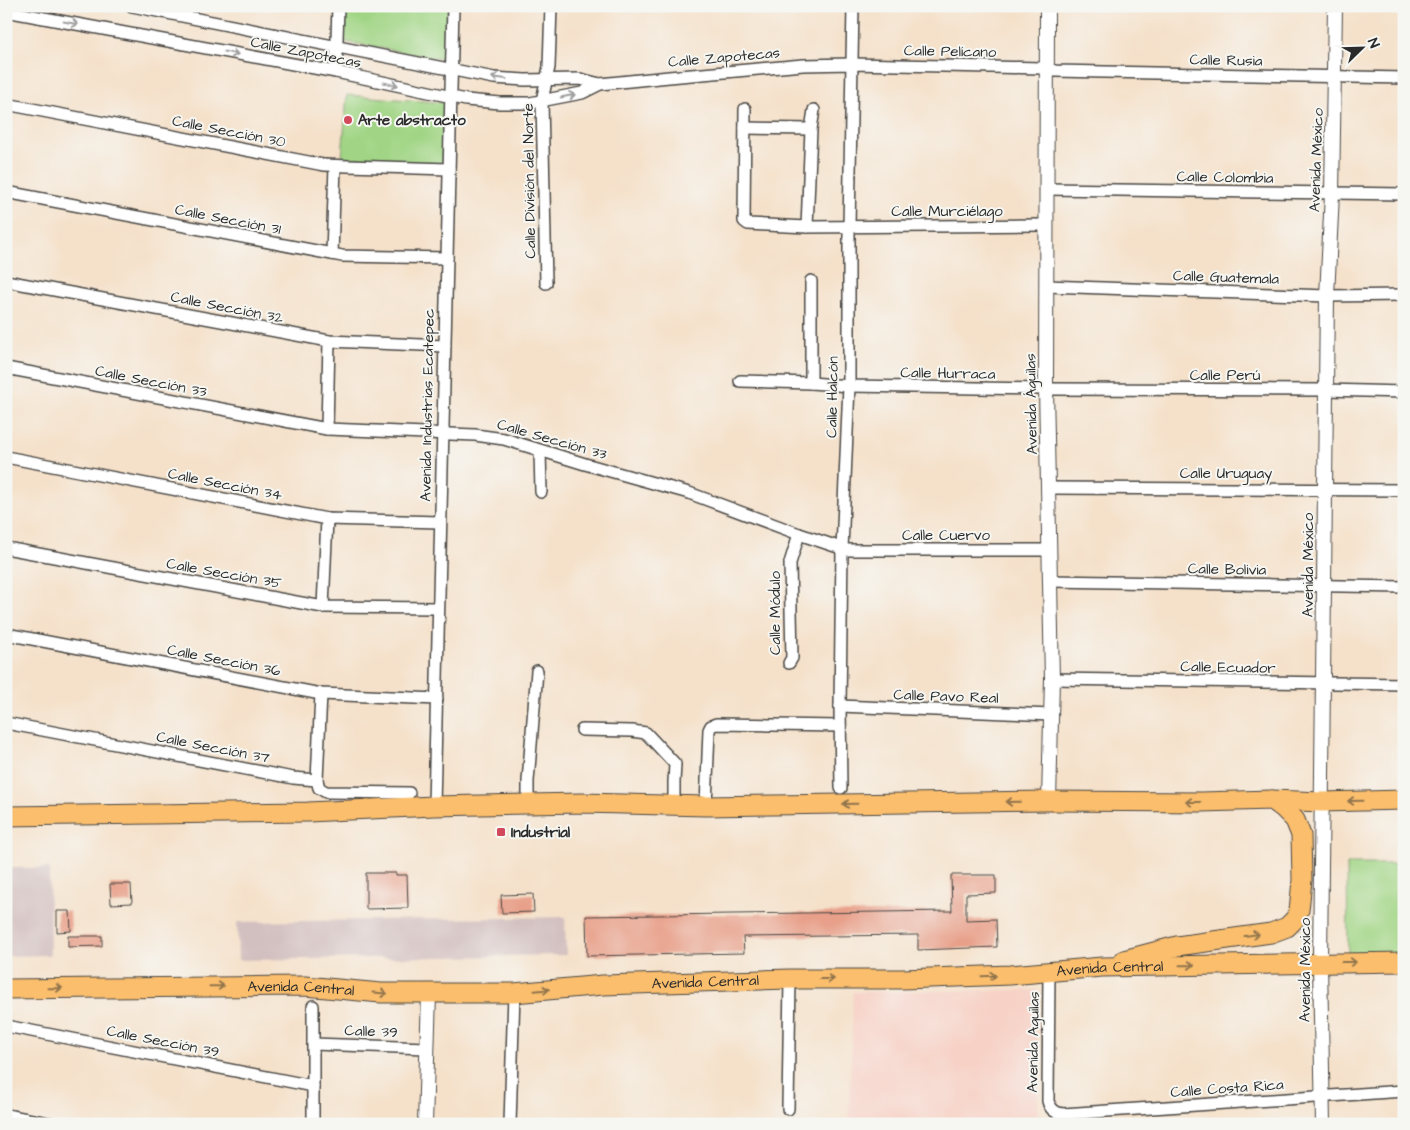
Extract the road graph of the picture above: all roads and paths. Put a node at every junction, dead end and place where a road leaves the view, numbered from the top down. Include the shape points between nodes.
1 (132, 6) edge
2 (338, 6) edge
3 (453, 6) edge
4 (551, 6) edge
5 (852, 6) edge
6 (1047, 6) edge
7 (1335, 6) edge
8 (6, 11) edge
9 (336, 47) junction
10 (852, 64) junction
11 (452, 70) junction
12 (1048, 70) junction
13 (336, 72) junction
14 (1334, 77) junction
15 (1404, 78) edge
16 (547, 80) junction
17 (600, 84) junction
18 (451, 97) junction
19 (542, 101) junction
20 (6, 104) edge
21 (745, 109) dead end
22 (814, 110) dead end
23 (745, 128) junction
24 (810, 129) junction
25 (335, 166) junction
26 (449, 169) junction
27 (1047, 189) junction
28 (6, 192) edge
29 (1332, 194) junction
30 (1404, 194) edge
31 (1046, 225) junction
32 (807, 227) junction
33 (849, 227) junction
34 (332, 254) junction
35 (447, 258) junction
36 (6, 281) edge
37 (811, 281) dead end
38 (546, 283) dead end
39 (1047, 286) junction
40 (1404, 295) edge
41 (1328, 296) junction
42 (329, 341) junction
43 (445, 346) junction
44 (6, 368) edge
45 (740, 381) dead end
46 (810, 383) junction
47 (849, 386) junction
48 (1046, 389) junction
49 (1326, 390) junction
50 (1404, 392) edge
51 (327, 429) junction
52 (443, 434) junction
53 (540, 451) junction
54 (6, 457) edge
55 (1048, 488) junction
56 (1325, 489) junction
57 (1404, 490) edge
58 (540, 492) dead end
59 (326, 519) junction
60 (440, 522) junction
61 (799, 534) junction
62 (6, 548) edge
63 (842, 548) junction
64 (1050, 550) junction
65 (1050, 581) junction
66 (1324, 586) junction
67 (1404, 587) edge
68 (323, 607) junction
69 (438, 608) junction
70 (6, 634) edge
71 (789, 663) dead end
72 (536, 671) dead end
73 (1052, 679) junction
74 (1323, 684) junction
75 (1404, 684) edge
76 (321, 694) junction
77 (437, 699) junction
78 (840, 706) junction
79 (1051, 715) junction
80 (6, 723) edge
81 (840, 726) junction
82 (582, 730) dead end
83 (317, 780) junction
84 (840, 788) dead end
85 (410, 793) dead end
86 (1272, 800) junction
87 (1404, 800) edge
88 (1049, 801) junction
89 (1322, 802) junction
90 (528, 804) junction
91 (434, 806) junction
92 (674, 806) junction
93 (706, 806) junction
94 (6, 816) edge
95 (1404, 962) edge
96 (1320, 963) junction
97 (1102, 967) junction
98 (1049, 972) junction
99 (790, 978) junction
100 (6, 989) edge
101 (514, 993) junction
102 (429, 994) junction
103 (314, 1006) dead end
104 (6, 1026) edge
105 (313, 1044) junction
106 (428, 1048) junction
107 (313, 1086) junction
108 (1404, 1091) edge
109 (1323, 1096) junction
110 (788, 1109) dead end
111 (1054, 1111) joint
112 (6, 1115) edge
113 (53, 1124) edge
114 (313, 1124) edge
115 (426, 1124) edge
116 (510, 1124) edge
117 (1322, 1124) edge

1 - 9 street, Calle Zapotecas
2 - 9 street
3 - 11 street, Avenida Industrias Ecatepec
4 - 16 street, Calle División del Norte
5 - 10 street, Calle Halcón
6 - 12 street, Avenida Águilas
7 - 14 street, Avenida México
8 -> 13 street, Calle Zapotecas
9 - 11 street, Calle Zapotecas
9 - 13 street
10 - 12 street, Calle Pelícano
10 - 17 street, Calle Zapotecas via 738,70
10 - 33 street, Calle Halcón
16 -> 11 street, Calle Zapotecas via 504,79
11 - 18 street, Avenida Industrias Ecatepec
12 - 14 street, Calle Rusia
12 - 27 street, Avenida Águilas
13 -> 18 street, Calle Zapotecas
14 - 15 street, Calle Rusia
14 - 29 street, Avenida México
16 - 17 street, Calle Zapotecas via 580,78
16 - 19 street, Calle División del Norte
19 -> 17 street, Calle Zapotecas via 582,93
18 - 19 street, Calle Zapotecas via 500,104
18 - 26 street, Avenida Industrias Ecatepec
19 - 38 street, Calle División del Norte
20 - 25 street, Calle Sección 30
21 - 23 street
22 - 24 street
23 - 24 street
23 - 32 street, Calle Murciélago via 744,221
24 - 32 street
25 - 26 street, Calle Sección 30
25 - 34 street
26 - 35 street, Avenida Industrias Ecatepec
27 - 29 street, Calle Colombia
27 - 31 street, Avenida Águilas
28 - 34 street, Calle Sección 31
29 - 30 street, Calle Colombia
29 - 41 street, Avenida México
31 - 33 street, Calle Murciélago
31 - 39 street, Avenida Águilas
32 - 33 street, Calle Murciélago
33 - 47 street, Calle Halcón
34 - 35 street, Calle Sección 31
35 - 43 street, Avenida Industrias Ecatepec
36 - 42 street, Calle Sección 32
37 - 46 street
39 - 41 street, Calle Guatemala
39 - 48 street, Avenida Águilas
40 - 41 street, Calle Guatemala
41 - 49 street, Avenida México
42 - 43 street, Calle Sección 32
42 - 51 street
43 - 52 street, Avenida Industrias Ecatepec
44 - 51 street, Calle Sección 33
45 - 46 street, Calle Hurraca
46 - 47 street, Calle Hurraca
47 - 48 street, Calle Hurraca
47 - 63 street, Calle Halcón
48 - 49 street, Calle Perú
48 - 55 street, Avenida Águilas
49 - 50 street, Calle Perú
49 - 56 street, Avenida México
51 - 52 street, Calle Sección 33
52 - 53 street, Calle Sección 33 via 493,437
52 - 60 street, Avenida Industrias Ecatepec
53 - 58 street
53 - 61 street, Calle Sección 33 via 689,493
54 - 59 street, Calle Sección 34
55 - 56 street, Calle Uruguay
55 - 64 street, Avenida Águilas
56 - 57 street, Calle Uruguay
56 - 66 street, Avenida México
59 - 60 street, Calle Sección 34
59 - 68 street
60 - 69 street, Avenida Industrias Ecatepec
61 - 63 street, Calle Sección 33
61 - 71 street, Calle Módulo via 790,563 792,658
62 - 68 street, Calle Sección 35
63 - 64 street, Calle Cuervo
63 - 78 street, Calle Halcón
64 - 65 street, Avenida Águilas
65 - 66 street, Calle Bolivia
65 - 73 street, Avenida Águilas
66 - 67 street, Calle Bolivia
66 - 74 street, Avenida México
68 - 69 street, Calle Sección 35
69 - 77 street, Avenida Industrias Ecatepec
70 - 76 street, Calle Sección 36
72 - 90 street
73 - 74 street, Calle Ecuador
73 - 79 street, Avenida Águilas
74 - 75 street, Calle Ecuador
74 - 89 street, Avenida México
76 - 77 street, Calle Sección 36
76 - 83 street
77 - 91 street, Avenida Industrias Ecatepec
78 - 79 street, Calle Pavo Real
78 - 81 street, Calle Halcón
79 - 88 street, Avenida Águilas
80 - 83 street, Calle Sección 37
81 - 84 street, Calle Halcón
81 - 93 street via 711,726
82 - 92 street via 646,733 675,764
83 - 85 street, Calle Sección 37 via 319,788 326,792
86 -> 88 highway
86 - 89 highway
97 -> 86 highway via 1177,946 1271,933 1287,927 1299,910 1301,835 1296,820
87 -> 89 highway
88 -> 93 highway
89 - 96 street, Avenida México
90 - 91 highway
90 - 92 highway
91 - 94 highway via 308,812
92 - 93 highway
96 -> 95 highway, Avenida Central
97 -> 96 highway, Avenida Central
96 - 109 street, Avenida México
97 - 98 highway, Avenida Central
99 -> 98 highway, Avenida Central via 903,979
98 - 111 street, Avenida Aguilas via 1048,1101
101 -> 99 highway, Avenida Central via 603,985
99 - 110 street
100 -> 102 highway, Avenida Central via 297,986
101 - 102 highway, Avenida Central
101 - 116 street
102 - 106 street
103 - 105 street
104 - 107 street, Calle Sección 39
105 - 106 street, Calle 39
105 - 107 street
106 - 115 street
107 - 114 street
108 - 109 street, Calle Costa Rica
109 - 111 street, Calle Costa Rica via 1063,1114
109 - 117 street, Avenida México
112 - 113 street

